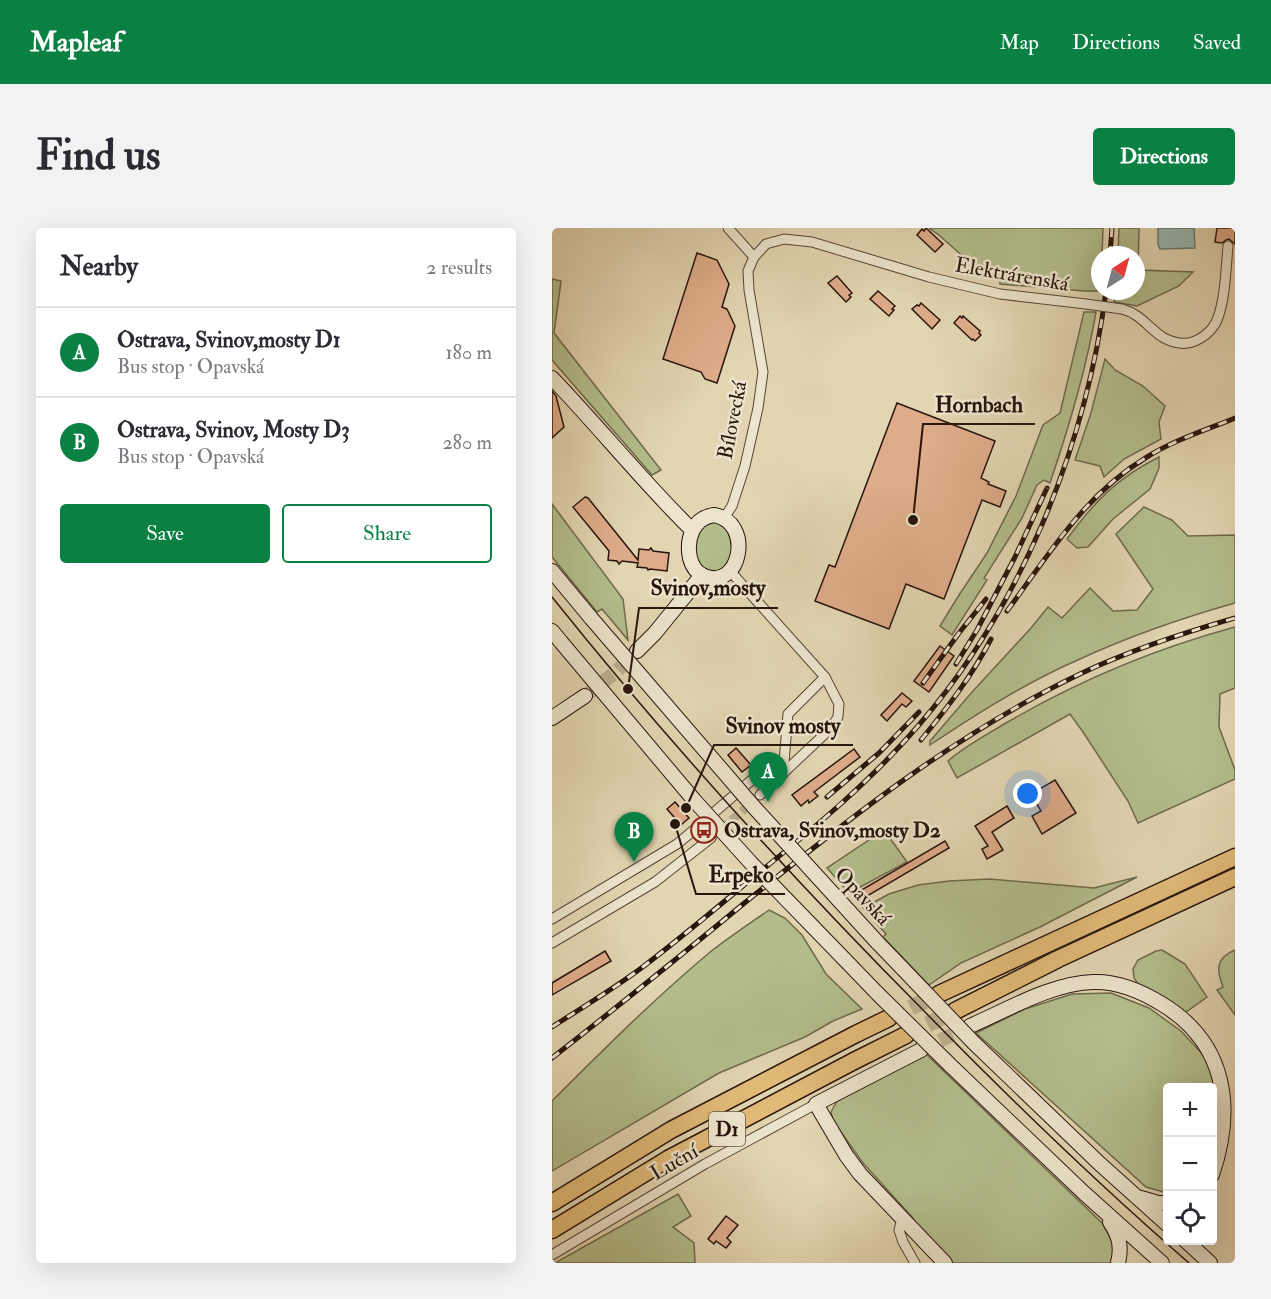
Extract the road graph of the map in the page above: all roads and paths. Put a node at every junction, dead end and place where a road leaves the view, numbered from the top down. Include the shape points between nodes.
1 (728, 228) edge
2 (1228, 246) dead end
3 (754, 257) junction
4 (552, 372) edge
5 (552, 378) edge
6 (566, 393) junction
7 (724, 518) junction
8 (692, 530) junction
9 (552, 571) edge
10 (730, 571) junction
11 (702, 575) junction
12 (552, 631) edge
13 (637, 651) tunnel mouth
14 (825, 677) junction
15 (585, 696) tunnel mouth
16 (552, 718) edge
17 (783, 774) junction
18 (754, 778) dead end
19 (760, 795) tunnel mouth
20 (711, 838) tunnel mouth
21 (1235, 856) edge
22 (1235, 877) edge
23 (552, 919) edge
24 (552, 943) edge
25 (939, 994) tunnel mouth
26 (955, 1011) tunnel mouth
27 (889, 1018) tunnel mouth
28 (970, 1026) tunnel mouth
29 (906, 1035) tunnel mouth
30 (921, 1050) tunnel mouth
31 (816, 1104) junction
32 (1217, 1166) edge
33 (1133, 1195) junction
34 (552, 1203) edge
35 (1163, 1203) edge
36 (1100, 1208) junction
37 (902, 1220) junction
38 (1163, 1221) edge
39 (552, 1230) edge
40 (1190, 1245) edge
41 (1199, 1245) edge
42 (552, 1254) edge
43 (1208, 1261) edge
44 (915, 1263) edge
45 (945, 1263) edge
46 (1118, 1263) edge
47 (1162, 1263) edge

1 - 3 street
2 - 3 street, Elektrárenská, bridge via 1215,326 1203,337 1186,344 1159,334 1137,314 1122,309 1000,294 812,242 784,239 766,244
3 - 7 street, Bílovecká via 748,271 763,372 759,408 745,466
4 - 6 main road
5 - 6 main road
6 - 8 main road
7 - 8 main road via 705,518
7 - 10 main road via 734,528 738,544
8 - 11 main road via 690,557
9 - 33 main road, Opavská, bridge via 753,806 877,942 974,1043
10 - 11 main road via 717,578
10 - 14 street
11 - 13 main road
12 - 36 main road, bridge via 751,863 877,993
14 - 17 street via 788,714
14 - 17 street via 839,704 838,717
15 - 16 main road
17 - 19 street
18 - 23 street via 676,844
20 - 24 street via 654,882
21 - 25 highway
22 - 26 highway
27 - 34 highway, D1 via 671,1130
28 - 32 main road via 1048,992 1085,982 1118,984 1159,1002 1204,1038 1229,1078 1233,1126
29 - 39 highway, D1 via 668,1160
30 - 31 main road
31 - 37 main road via 852,1164
31 - 42 street, Luční
33 - 35 main road
33 - 38 main road, Opavská
36 - 46 main road via 1119,1238
36 - 47 main road
37 - 44 street via 899,1230
37 - 45 main road
40 - 43 main road
41 - 43 main road

